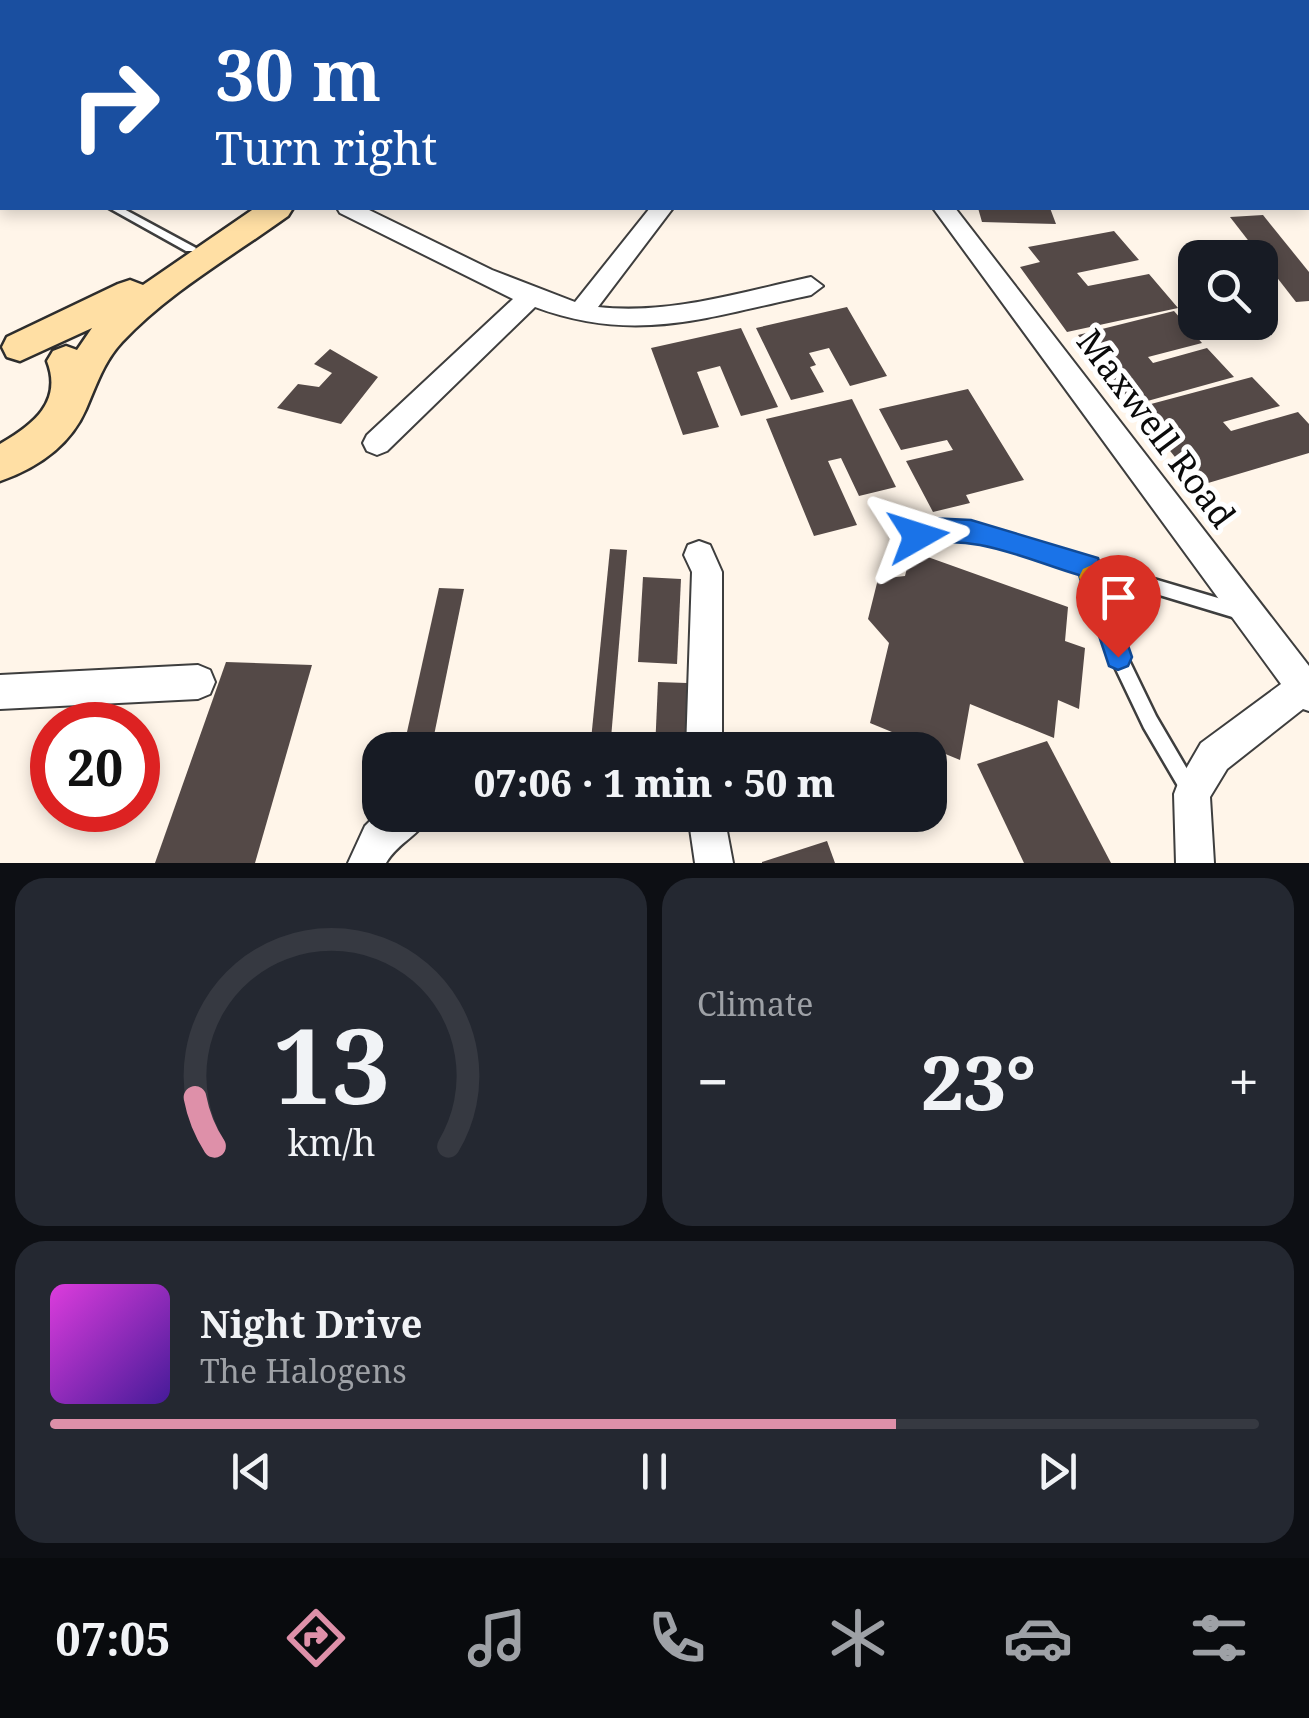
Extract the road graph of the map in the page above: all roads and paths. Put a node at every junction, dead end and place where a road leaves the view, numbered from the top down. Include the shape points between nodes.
1 (118, 210) edge
2 (242, 210) edge
3 (274, 210) edge
4 (352, 210) edge
5 (660, 210) edge
6 (946, 210) edge
7 (190, 248) junction
8 (811, 286) dead end
9 (530, 296) junction
10 (580, 314) junction
11 (5, 350) edge
12 (75, 383) junction
13 (377, 443) dead end
14 (0, 463) edge
15 (918, 536) dead end
16 (699, 556) dead end
17 (1088, 566) junction
18 (1250, 614) junction
19 (198, 682) dead end
20 (1306, 691) edge
21 (0, 692) edge
22 (704, 732) edge
23 (1192, 794) junction
24 (382, 832) edge
25 (709, 832) edge
26 (367, 863) edge
27 (714, 863) edge
28 (1195, 863) edge

1 - 7 lane
2 - 7 main road
3 - 12 main road via 139,306 107,334
4 - 9 street
5 - 10 street
6 - 18 street, Maxwell Road
7 - 11 main road via 98,312
8 - 10 street via 667,316
9 - 10 street
9 - 13 street
11 - 12 main road via 49,350 68,362
12 - 14 main road via 67,410 44,437
15 - 17 lane via 929,530 971,532
16 - 22 street via 707,572
17 - 18 lane
17 - 23 lane via 1118,657
18 - 20 street, Maxwell Road
19 - 21 street
20 - 23 street via 1214,756
23 - 28 street
24 - 26 street
25 - 27 street

